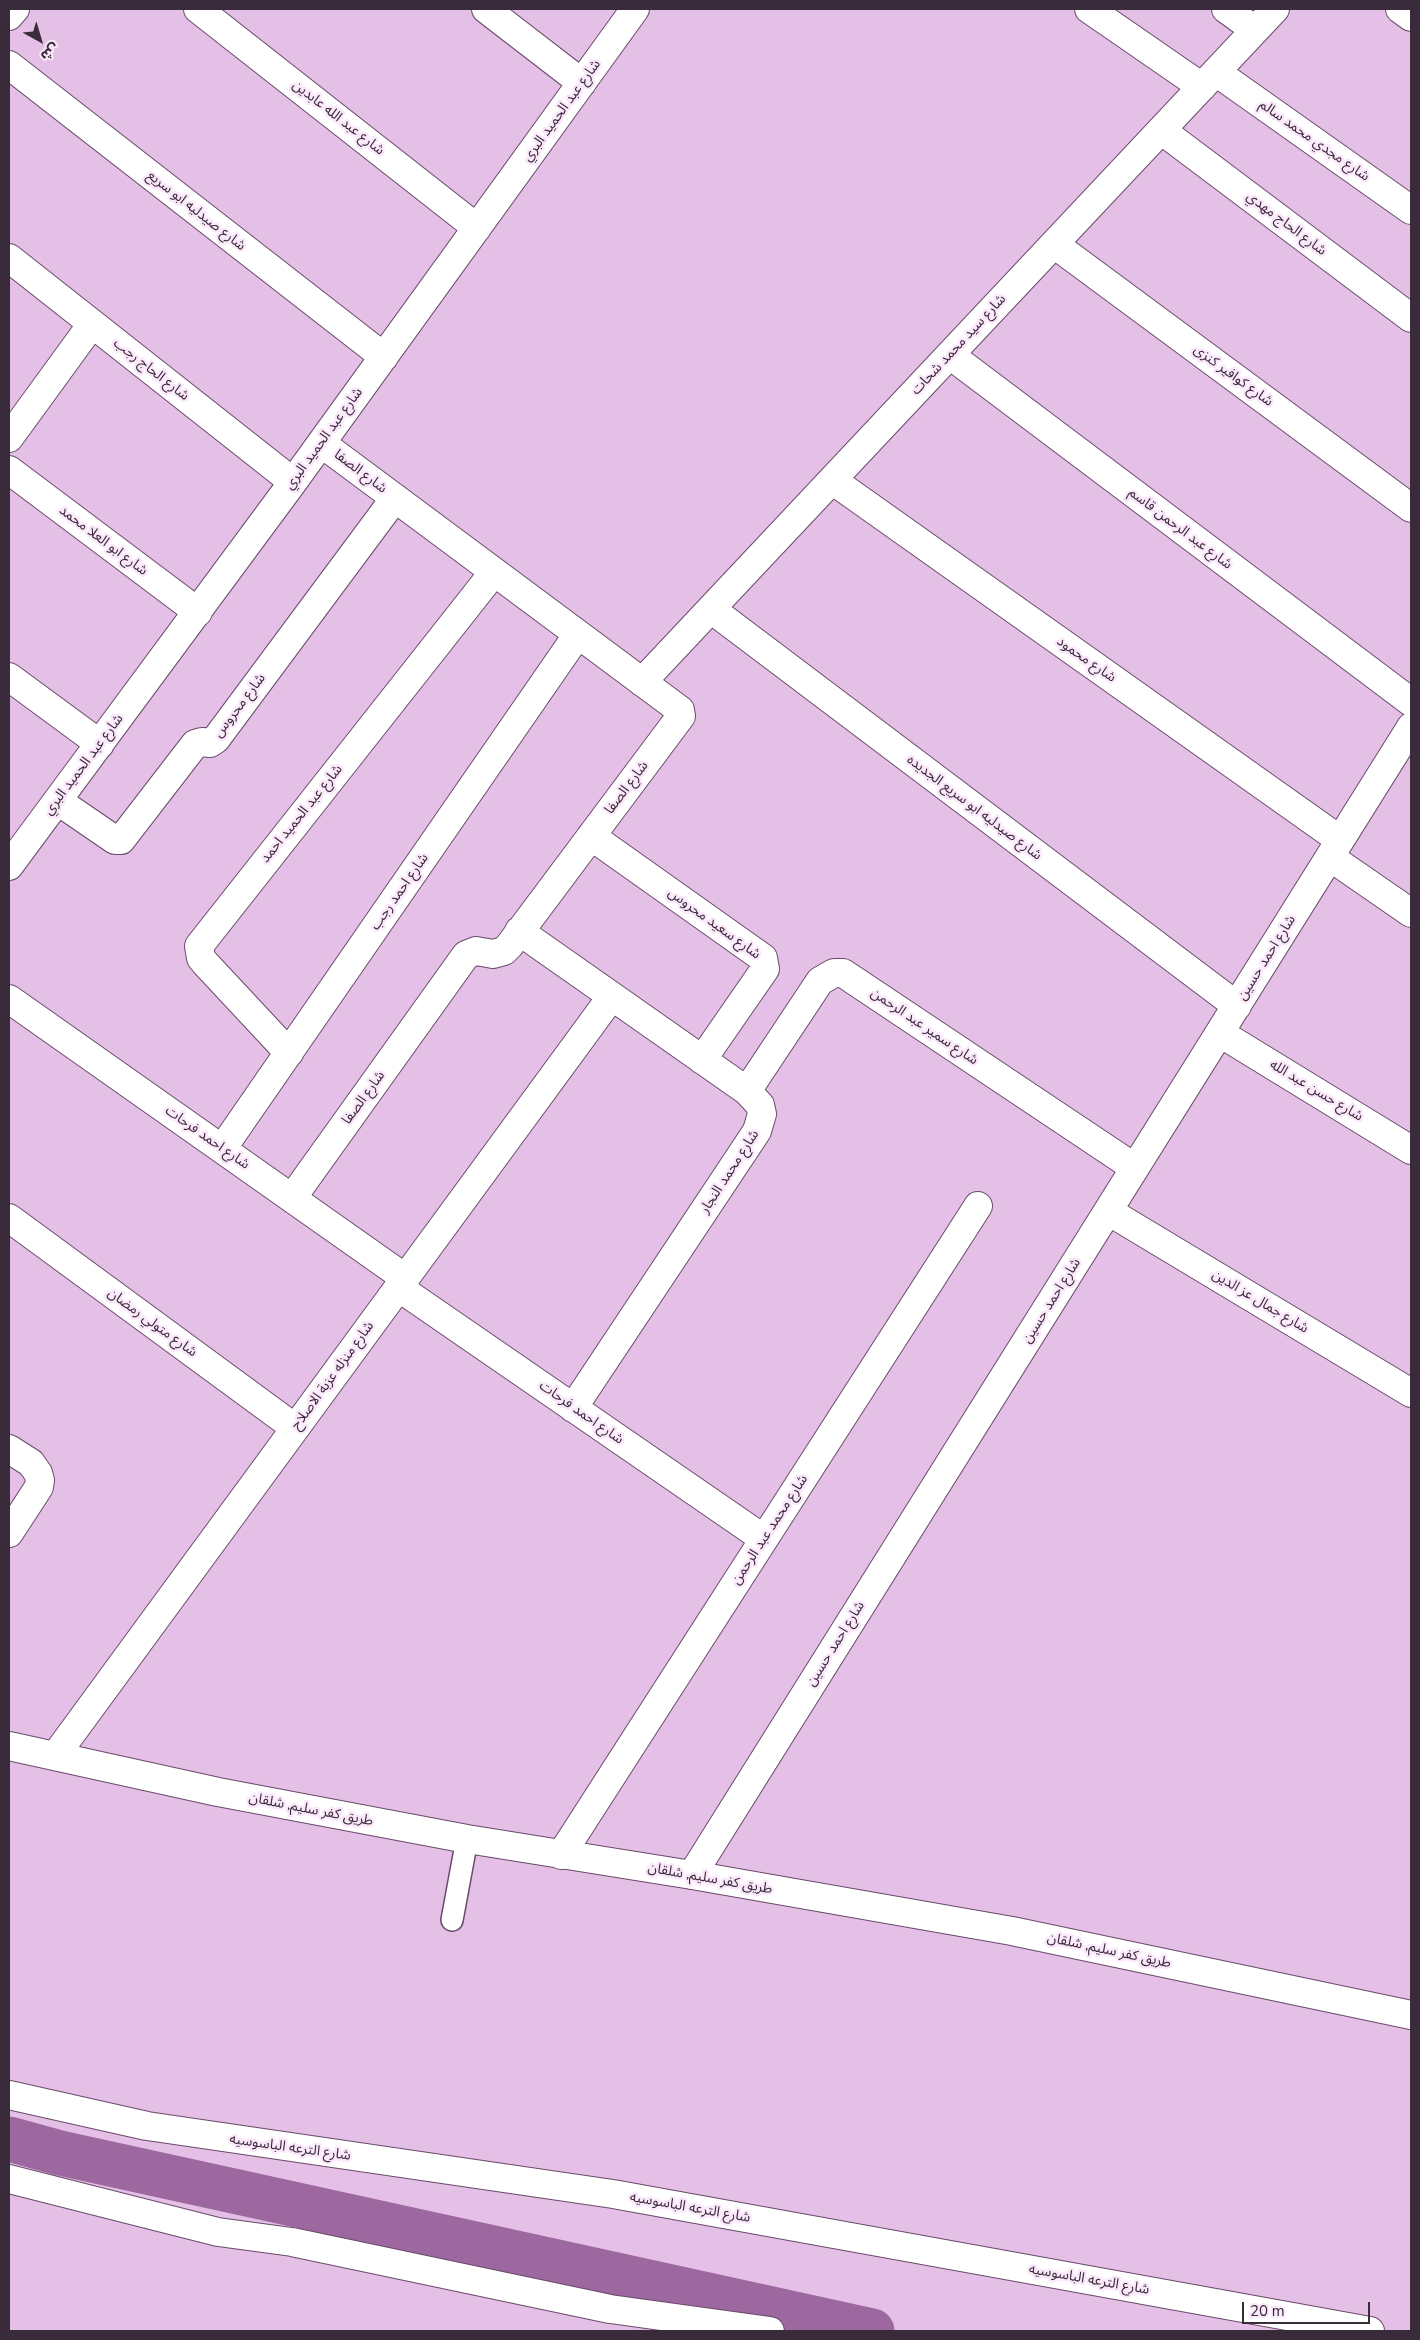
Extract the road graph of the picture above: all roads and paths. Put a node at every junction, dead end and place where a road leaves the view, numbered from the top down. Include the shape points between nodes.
1 (15, 9) edge
2 (198, 9) edge
3 (486, 9) edge
4 (635, 9) edge
5 (1089, 9) edge
6 (1226, 9) edge
7 (1275, 9) edge
8 (1400, 9) edge
9 (9, 16) edge
10 (1411, 17) edge
11 (1256, 30) junction
12 (9, 65) edge
13 (1209, 80) junction
14 (582, 83) junction
15 (1161, 130) junction
16 (1411, 210) edge
17 (478, 228) junction
18 (1054, 244) junction
19 (9, 258) edge
20 (1411, 318) edge
21 (92, 324) junction
22 (950, 355) junction
23 (384, 357) junction
24 (9, 438) edge
25 (321, 443) junction
26 (9, 470) edge
27 (832, 480) junction
28 (293, 482) junction
29 (395, 498) junction
30 (1411, 508) edge
31 (494, 572) junction
32 (711, 609) junction
33 (198, 612) junction
34 (578, 634) junction
35 (9, 677) edge
36 (642, 682) junction
37 (1411, 702) edge
38 (1411, 727) edge
39 (100, 744) junction
40 (58, 800) junction
41 (591, 836) junction
42 (1335, 849) junction
43 (9, 866) edge
44 (1411, 913) edge
45 (519, 931) junction
46 (612, 996) junction
47 (9, 999) edge
48 (1237, 1006) junction
49 (1220, 1033) junction
50 (289, 1053) junction
51 (702, 1060) junction
52 (747, 1091) junction
53 (222, 1149) junction
54 (1411, 1150) edge
55 (1135, 1168) junction
56 (292, 1198) junction
57 (978, 1206) dead end
58 (1108, 1211) junction
59 (9, 1218) edge
60 (402, 1282) junction
61 (1411, 1393) edge
62 (573, 1408) junction
63 (295, 1428) junction
64 (9, 1449) edge
65 (9, 1533) edge
66 (764, 1539) junction
67 (9, 1746) edge
68 (55, 1756) junction
69 (467, 1840) junction
70 (562, 1855) junction
71 (692, 1875) junction
72 (452, 1920) dead end
73 (1411, 2015) edge
74 (9, 2096) edge
75 (9, 2179) edge
76 (770, 2331) edge
77 (1370, 2331) edge

1 - 9 street
2 - 17 street, شارع عبد الله عابدين
3 - 14 street
4 - 14 street, شارع عبد الحميد البري
5 - 13 street, شارع مجدي محمد سالم
6 - 11 street
7 - 11 street, شارع سيد محمد شحات
8 - 10 street
11 - 13 street, شارع سيد محمد شحات
12 - 23 street, شارع صيدليه ابو سريع
13 - 15 street, شارع سيد محمد شحات
13 - 16 street, شارع مجدي محمد سالم
14 - 17 street, شارع عبد الحميد البري
15 - 18 street, شارع سيد محمد شحات
15 - 20 street, شارع الحاج مهدي
17 - 23 street, شارع عبد الحميد البري
18 - 22 street, شارع سيد محمد شحات
18 - 30 street, شارع كوافير كنزى
19 - 21 street, شارع الحاج رجب
21 - 24 street
21 - 28 street, شارع الحاج رجب
22 - 27 street, شارع سيد محمد شحات
22 - 37 street, شارع عبد الرحمن قاسم
23 - 25 street, شارع عبد الحميد البري
25 - 28 street, شارع عبد الحميد البري
25 - 29 street, شارع الصفا
26 - 33 street, شارع ابو العلا محمد
27 - 32 street, شارع سيد محمد شحات
27 - 42 street, شارع محمود
28 - 33 street, شارع عبد الحميد البري
29 - 31 street, شارع الصفا
29 - 40 street, شارع محروس via 216,738 210,743 195,744 121,840 115,840
31 - 34 street, شارع الصفا
31 - 50 street, شارع عبد الحميد احمد via 199,946 205,963
32 - 36 street, شارع سيد محمد شحات
32 - 48 street, شارع صيدليه ابو سريع الجديده
33 - 39 street, شارع عبد الحميد البري
34 - 36 street, شارع الصفا
34 - 50 street, شارع احمد رجب
35 - 39 street
36 - 41 street, شارع الصفا via 680,710 680,716
38 - 42 street, شارع احمد حسين
39 - 40 street, شارع عبد الحميد البري
40 - 43 street, شارع عبد الحميد البري
41 - 45 street, شارع الصفا
41 - 51 street, شارع سعيد محروس via 764,958 766,969
42 - 44 street, شارع محمود
42 - 48 street, شارع احمد حسين
45 - 46 street, شارع محمد النجار
45 - 56 street, شارع الصفا via 499,953 476,951 466,955
46 - 51 street, شارع محمد النجار
46 - 60 street, شارع منزله عزبة الاصلاح
47 - 53 street, شارع احمد فرحات
48 - 49 street, شارع احمد حسين
49 - 54 street, شارع حسن عبد الله
49 - 55 street, شارع احمد حسين
50 - 53 street, شارع احمد رجب
51 - 52 street, شارع محمد النجار
52 - 55 street, شارع سمير عبد الرحمن via 820,982 834,973 843,973
52 - 62 street, شارع محمد النجار via 760,1105 758,1131
53 - 56 street, شارع احمد فرحات
55 - 58 street, شارع احمد حسين
56 - 60 street, شارع احمد فرحات
57 - 66 street, شارع محمد عبد الرحمن
58 - 61 street, شارع جمال عز الدين
58 - 71 street, شارع احمد حسين
59 - 63 street, شارع متولي رمضان
60 - 62 street, شارع احمد فرحات
60 - 63 street, شارع منزله عزبة الاصلاح
62 - 66 street, شارع احمد فرحات
63 - 68 street, شارع منزله عزبة الاصلاح
64 - 65 street via 31,1463 40,1480 39,1487
66 - 70 street, شارع محمد عبد الرحمن
67 - 68 street, طريق كفر سليم, شلقان
68 - 69 street, طريق كفر سليم, شلقان via 218,1792
69 - 70 street, طريق كفر سليم, شلقان
69 - 72 lane
70 - 71 street, طريق كفر سليم, شلقان
71 - 73 street, طريق كفر سليم, شلقان via 1012,1931
74 - 77 street, شارع الترعه الباسوسيه via 147,2126 613,2194
75 - 76 street via 218,2232 292,2242 610,2309

